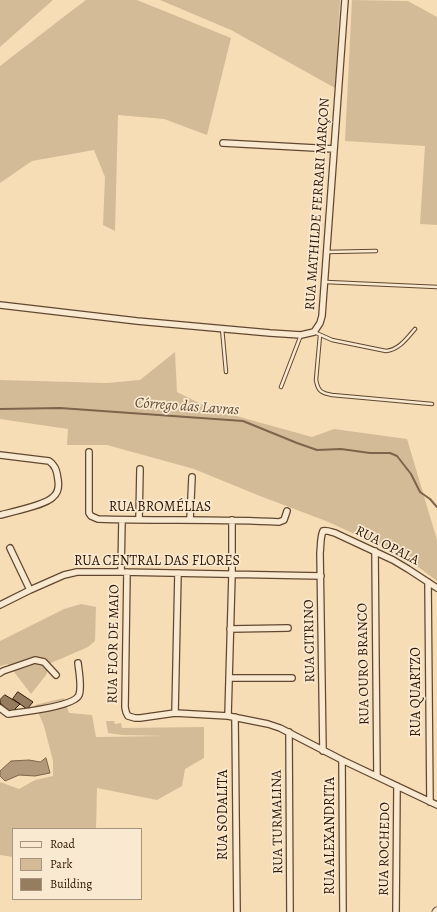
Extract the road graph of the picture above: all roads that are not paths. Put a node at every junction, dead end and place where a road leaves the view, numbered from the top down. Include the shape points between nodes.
1 (346, 0) edge
2 (223, 143) dead end
3 (334, 149) junction
4 (376, 251) dead end
5 (327, 252) junction
6 (325, 282) junction
7 (437, 287) edge
8 (0, 304) edge
9 (222, 328) junction
10 (415, 329) dead end
11 (314, 332) junction
12 (301, 335) junction
13 (320, 335) junction
14 (226, 372) dead end
15 (281, 387) dead end
16 (432, 404) dead end
17 (89, 452) dead end
18 (0, 455) edge
19 (140, 469) dead end
20 (192, 477) dead end
21 (287, 511) dead end
22 (0, 515) edge
23 (122, 520) junction
24 (139, 520) junction
25 (190, 520) junction
26 (232, 520) junction
27 (323, 531) joint
28 (10, 548) dead end
29 (375, 552) junction
30 (124, 572) junction
31 (178, 573) junction
32 (232, 574) junction
33 (321, 576) junction
34 (428, 582) junction
35 (437, 588) edge
36 (30, 590) junction
37 (0, 605) edge
38 (230, 628) junction
39 (288, 628) dead end
40 (78, 663) dead end
41 (0, 673) edge
42 (56, 676) dead end
43 (229, 678) junction
44 (292, 678) dead end
45 (0, 708) edge
46 (175, 713) junction
47 (228, 716) junction
48 (235, 717) junction
49 (289, 732) junction
50 (323, 751) junction
51 (342, 760) junction
52 (377, 776) junction
53 (397, 786) junction
54 (430, 802) junction
55 (437, 805) edge
56 (237, 912) edge
57 (290, 912) edge
58 (343, 912) edge
59 (396, 912) edge

1 - 3 street, RUA MATHILDE FERRARI MARÇON
2 - 3 street
3 - 5 street, RUA MATHILDE FERRARI MARÇON
4 - 5 lane
5 - 6 street, RUA MATHILDE FERRARI MARÇON
6 - 7 lane
6 - 11 street, RUA MATHILDE FERRARI MARÇON via 322,316
8 - 9 street
9 - 12 street
9 - 14 lane
10 - 13 lane via 391,351 332,340
11 - 12 street
11 - 13 lane
12 - 15 lane
13 - 16 lane via 316,380 317,386 324,393
17 - 23 street, RUA BROMÉLIAS via 89,513 98,519
18 - 22 street via 50,461 56,469 58,483 53,498
19 - 24 street
20 - 25 street
21 - 26 street, RUA BROMÉLIAS via 284,520 279,522
23 - 24 street, RUA BROMÉLIAS
23 - 30 street, RUA FLOR DE MAIO
24 - 25 street, RUA BROMÉLIAS
25 - 26 street, RUA BROMÉLIAS
26 - 32 street
27 - 29 street, RUA OPALA via 329,531
27 - 33 street, RUA CITRINO
28 - 36 street
29 - 34 street, RUA OPALA
29 - 52 street, RUA OURO BRANCO
30 - 31 street, RUA CENTRAL DAS FLORES
30 - 36 street, RUA CENTRAL DAS FLORES via 77,572
30 - 46 street, RUA FLOR DE MAIO via 126,712 128,716 135,718
31 - 32 street, RUA CENTRAL DAS FLORES
31 - 46 street
32 - 33 street, RUA CENTRAL DAS FLORES
32 - 38 street
33 - 50 street, RUA CITRINO
34 - 35 street, RUA OPALA
34 - 54 street, RUA QUARTZO
36 - 37 street, RUA CENTRAL DAS FLORES
38 - 39 street
38 - 43 street
40 - 45 street via 80,686 79,695 74,701 8,714
41 - 42 street via 35,660 44,662
43 - 44 street
43 - 47 street
46 - 47 street
47 - 48 street
48 - 49 street via 268,724
48 - 56 street, RUA SODALITA
49 - 50 street
49 - 57 street, RUA TURMALINA
50 - 51 street
51 - 52 street
51 - 58 street, RUA ALEXANDRITA
52 - 53 street
53 - 54 street
53 - 59 street, RUA ROCHEDO
54 - 55 street

